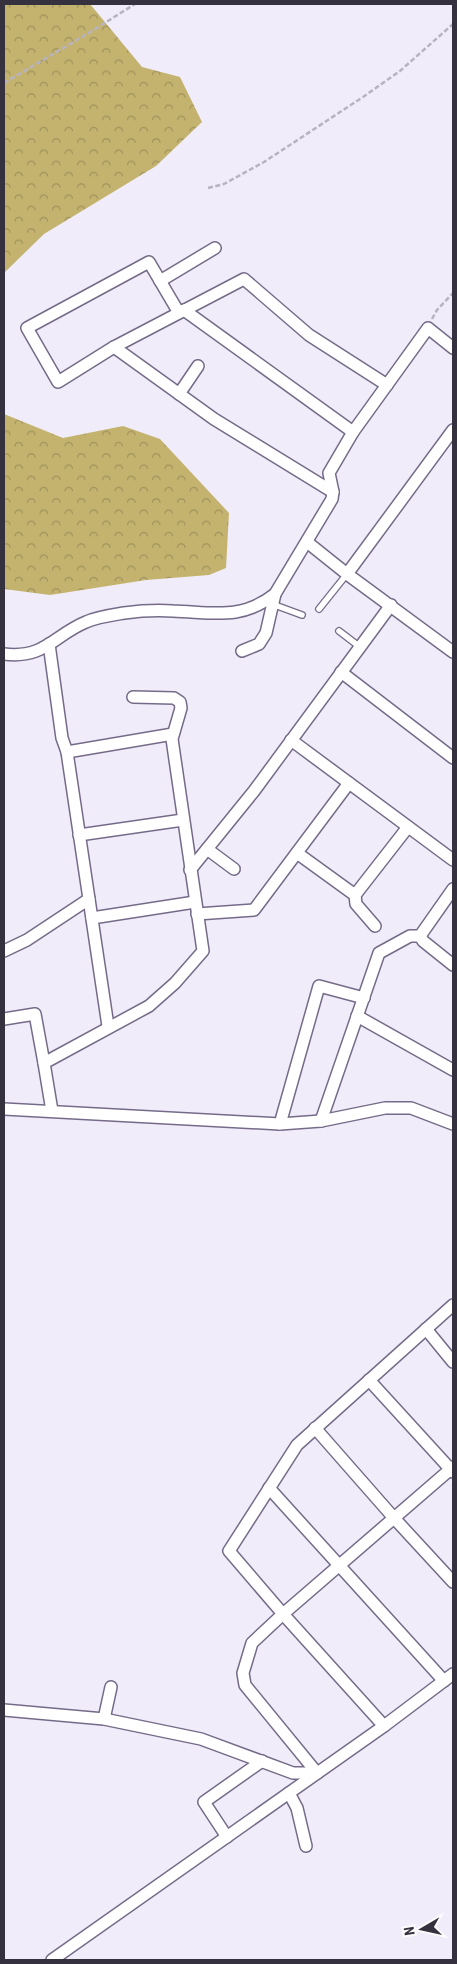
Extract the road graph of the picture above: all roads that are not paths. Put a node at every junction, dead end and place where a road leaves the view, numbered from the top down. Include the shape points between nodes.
1 (215, 248) dead end
2 (160, 281) junction
3 (181, 311) junction
4 (114, 347) junction
5 (453, 348) edge
6 (198, 366) dead end
7 (387, 385) junction
8 (179, 394) junction
9 (453, 430) edge
10 (353, 432) junction
11 (332, 492) junction
12 (307, 542) junction
13 (347, 574) junction
14 (273, 599) junction
15 (391, 605) junction
16 (319, 609) dead end
17 (302, 615) dead end
18 (339, 631) dead end
19 (49, 644) junction
20 (360, 647) junction
21 (242, 650) dead end
22 (453, 652) edge
23 (4, 654) edge
24 (341, 672) junction
25 (133, 697) dead end
26 (174, 734) junction
27 (291, 740) junction
28 (67, 752) junction
29 (453, 758) edge
30 (349, 783) junction
31 (183, 820) junction
32 (408, 827) junction
33 (79, 835) junction
34 (207, 849) junction
35 (297, 852) junction
36 (453, 860) edge
37 (190, 870) junction
38 (234, 870) dead end
39 (453, 889) edge
40 (355, 895) junction
41 (89, 899) junction
42 (195, 902) junction
43 (198, 914) junction
44 (92, 918) junction
45 (375, 926) dead end
46 (420, 936) junction
47 (4, 951) edge
48 (452, 963) edge
49 (364, 998) junction
50 (357, 1016) junction
51 (4, 1019) edge
52 (108, 1026) junction
53 (44, 1062) junction
54 (453, 1070) edge
55 (4, 1109) edge
56 (52, 1111) junction
57 (451, 1120) edge
58 (320, 1121) junction
59 (280, 1124) junction
60 (453, 1305) edge
61 (426, 1329) junction
62 (453, 1362) edge
63 (369, 1380) junction
64 (315, 1428) junction
65 (452, 1469) edge
66 (269, 1488) junction
67 (394, 1518) junction
68 (339, 1564) junction
69 (453, 1582) edge
70 (283, 1614) junction
71 (449, 1678) edge
72 (111, 1687) dead end
73 (4, 1710) edge
74 (104, 1719) junction
75 (384, 1726) junction
76 (262, 1761) junction
77 (317, 1773) junction
78 (289, 1793) junction
79 (227, 1837) junction
80 (306, 1846) dead end
81 (52, 1960) edge

1 - 2 street
2 - 3 street
2 - 4 street via 149,262 27,328 58,382
3 - 4 street
3 - 7 street via 244,279 309,335
3 - 10 street
4 - 8 street
5 - 7 street via 428,328
6 - 8 street
7 - 10 street
8 - 11 street
9 - 13 street
10 - 11 street via 329,473
11 - 12 street via 332,499
12 - 13 street
12 - 14 street
13 - 15 street
13 - 16 lane
14 - 17 lane
14 - 19 street via 224,614 123,613 87,622
14 - 21 street via 266,633 259,644
15 - 20 street
15 - 22 street
18 - 20 lane
19 - 23 street via 38,652
19 - 28 street via 62,738
20 - 24 street
24 - 27 street
24 - 29 street
25 - 26 street via 174,698 180,702
26 - 28 street
26 - 31 street via 172,739
27 - 30 street
27 - 34 street
28 - 33 street
30 - 32 street
30 - 35 street
31 - 33 street
31 - 37 street
32 - 36 street
32 - 40 street
33 - 41 street
34 - 37 street
34 - 38 street
35 - 40 street
35 - 43 street via 254,910
37 - 42 street
39 - 46 street
40 - 45 street via 356,904
41 - 44 street
41 - 47 street via 28,940
42 - 43 street
42 - 44 street
43 - 52 street via 203,951 149,1006
44 - 52 street
46 - 48 street via 422,941
46 - 49 street via 410,936 379,953
49 - 50 street
49 - 59 street via 319,986
50 - 54 street
50 - 58 street
51 - 53 street via 35,1014
52 - 53 street
53 - 56 street
55 - 56 street
56 - 59 street
57 - 58 street via 411,1108 385,1108
58 - 59 street
60 - 61 street
61 - 62 street
61 - 63 street
63 - 64 street
63 - 65 street
64 - 66 street via 296,1445
64 - 67 street
65 - 67 street
66 - 68 street
66 - 70 street via 229,1551
67 - 68 street
67 - 69 street
68 - 70 street
68 - 71 street
70 - 75 street
70 - 77 street via 252,1642 243,1672 245,1685
71 - 75 street
72 - 74 street
73 - 74 street
74 - 76 street via 201,1739
75 - 77 street
76 - 77 street via 293,1772
76 - 79 street via 204,1802
77 - 78 street
78 - 79 street
78 - 80 street via 297,1808
79 - 81 street

